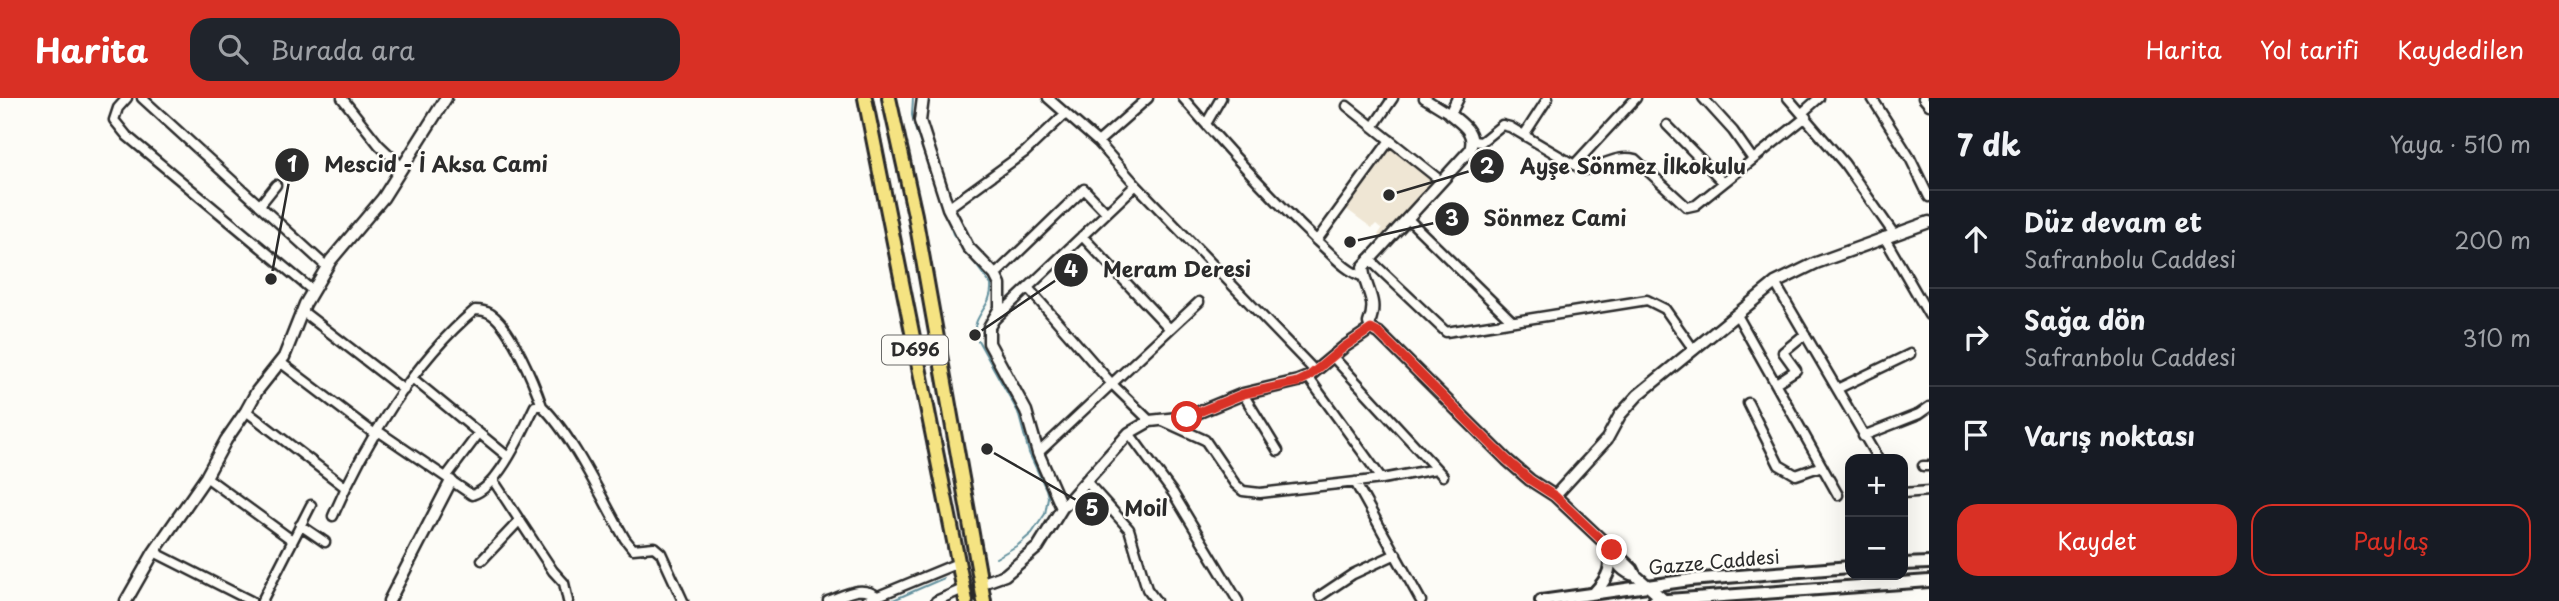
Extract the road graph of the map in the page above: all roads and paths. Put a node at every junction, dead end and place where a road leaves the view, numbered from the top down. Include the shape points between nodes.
1 (127, 98) edge
2 (142, 98) edge
3 (342, 98) edge
4 (446, 98) edge
5 (864, 98) edge
6 (889, 98) edge
7 (923, 98) edge
8 (1048, 98) edge
9 (1148, 98) edge
10 (1221, 98) edge
11 (1393, 98) edge
12 (1424, 98) edge
13 (1458, 98) edge
14 (1548, 98) edge
15 (1636, 98) edge
16 (1703, 98) edge
17 (1788, 98) edge
18 (1819, 98) edge
19 (1872, 98) edge
20 (1184, 99) edge
21 (1347, 106) dead end
22 (1065, 114) junction
23 (1450, 114) junction
24 (1804, 115) junction
25 (1206, 124) junction
26 (1667, 125) dead end
27 (1373, 127) junction
28 (1524, 135) junction
29 (1390, 140) junction
30 (1473, 141) junction
31 (1098, 142) junction
32 (1752, 158) junction
33 (1574, 165) junction
34 (402, 167) junction
35 (1441, 181) junction
36 (1723, 182) junction
37 (1136, 185) junction
38 (276, 186) dead end
39 (1929, 197) edge
40 (260, 205) junction
41 (948, 208) junction
42 (1106, 212) junction
43 (1407, 218) junction
44 (1929, 222) edge
45 (1895, 234) junction
46 (1082, 236) junction
47 (1884, 237) junction
48 (1317, 240) junction
49 (1369, 259) junction
50 (327, 267) junction
51 (995, 275) junction
52 (1364, 277) junction
53 (1774, 283) junction
54 (1029, 289) junction
55 (313, 291) junction
56 (1199, 302) dead end
57 (302, 312) junction
58 (1737, 315) junction
59 (1929, 315) edge
60 (995, 320) junction
61 (1512, 321) junction
62 (1170, 329) junction
63 (1371, 329) junction
64 (1805, 334) junction
65 (1694, 350) junction
66 (1910, 354) dead end
67 (1333, 357) junction
68 (280, 362) junction
69 (1312, 374) junction
70 (412, 378) junction
71 (1111, 383) junction
72 (1776, 383) junction
73 (1837, 389) junction
74 (404, 390) junction
75 (1243, 394) junction
76 (1748, 403) dead end
77 (542, 406) junction
78 (1929, 407) edge
79 (246, 411) junction
80 (1161, 420) junction
81 (1150, 421) junction
82 (377, 433) junction
83 (479, 433) junction
84 (1129, 433) junction
85 (1863, 436) junction
86 (1278, 450) dead end
87 (1038, 453) junction
88 (1875, 454) edge
89 (507, 456) junction
90 (1822, 466) junction
91 (206, 477) junction
92 (449, 479) junction
93 (1381, 479) junction
94 (493, 480) junction
95 (1086, 481) junction
96 (1355, 482) junction
97 (345, 487) junction
98 (1929, 491) edge
99 (1908, 492) edge
100 (1838, 495) dead end
101 (1555, 496) junction
102 (311, 505) dead end
103 (1062, 508) junction
104 (333, 516) dead end
105 (520, 520) junction
106 (300, 525) junction
107 (292, 540) junction
108 (325, 542) dead end
109 (1608, 546) junction
110 (154, 552) junction
111 (1396, 554) junction
112 (482, 560) dead end
113 (958, 563) junction
114 (1929, 563) edge
115 (1908, 564) edge
116 (1845, 567) edge
117 (1929, 581) edge
118 (980, 584) junction
119 (1647, 586) junction
120 (1595, 592) junction
121 (965, 595) edge
122 (877, 596) junction
123 (1320, 596) dead end
124 (1741, 596) junction
125 (126, 601) edge
126 (251, 601) edge
127 (262, 601) edge
128 (389, 601) edge
129 (568, 601) edge
130 (683, 601) edge
131 (828, 601) edge
132 (866, 601) edge
133 (936, 601) edge
134 (984, 601) edge
135 (1156, 601) edge
136 (1238, 601) edge
137 (1421, 601) edge
138 (1541, 601) edge
139 (1661, 601) edge
140 (1728, 601) edge

1 - 55 street via 114,120 127,136
2 - 40 street
3 - 34 street
4 - 34 street
5 - 113 highway, D696
6 - 118 highway, D696 via 915,215
7 - 41 street via 919,121
8 - 22 street
9 - 31 street
10 - 25 street
11 - 27 street
12 - 23 street
13 - 23 street
14 - 28 street
15 - 33 street
16 - 32 street
17 - 24 street
18 - 24 street
19 - 39 street
20 - 25 street
21 - 27 street
22 - 31 street
22 - 41 street via 1025,152
23 - 30 street via 1470,131
24 - 32 street
24 - 45 street
25 - 48 street
26 - 36 street
27 - 29 street
28 - 30 street via 1502,125 1481,142
28 - 33 street
29 - 35 street
29 - 48 street
30 - 35 street
31 - 37 street
32 - 36 street
33 - 36 street via 1583,170 1624,156 1635,159 1687,207
34 - 50 street
35 - 43 street
37 - 42 street
37 - 69 street
38 - 40 street
40 - 50 street
41 - 51 street via 968,247
42 - 46 street
42 - 51 street via 1084,190
43 - 49 street
43 - 61 street
44 - 45 street
45 - 47 street
46 - 54 street
46 - 62 street
47 - 53 street
47 - 59 street
48 - 52 street via 1352,273
49 - 52 street via 1363,267
49 - 61 street via 1446,332
50 - 55 street
51 - 60 street via 1002,297
52 - 63 street via 1375,310
53 - 58 street
53 - 64 street
54 - 60 street
54 - 71 street
55 - 57 street
56 - 62 street
57 - 68 street
57 - 74 street
58 - 65 street
58 - 72 street
60 - 87 street via 989,327 989,343 1026,411
61 - 65 street via 1647,300 1665,309
62 - 71 street
63 - 67 street
63 - 101 street via 1507,460
64 - 72 street via 1783,352 1796,370
64 - 73 street
65 - 101 street via 1638,395 1607,439
66 - 73 street
67 - 69 street
67 - 93 street via 1439,472
68 - 79 street
68 - 82 street
69 - 75 street via 1298,382
69 - 93 street
70 - 74 street
70 - 77 street via 452,329 475,310 484,310 507,332 533,378
70 - 83 street
71 - 81 street
71 - 87 street
72 - 90 street
73 - 85 street
74 - 82 street
75 - 80 street via 1187,417
75 - 86 street
76 - 90 street via 1779,465 1796,475
77 - 89 street via 535,406
77 - 130 street via 633,550 654,547 661,554
78 - 85 street
79 - 91 street
79 - 97 street
80 - 81 street
80 - 96 street via 1205,440 1243,491
81 - 84 street
82 - 92 street
82 - 97 street
83 - 89 street
83 - 92 street
84 - 95 street
84 - 136 street via 1173,492
85 - 88 street
87 - 103 street
89 - 94 street
90 - 100 street
91 - 107 street
91 - 110 street
92 - 94 street via 472,495
92 - 128 street
93 - 96 street
94 - 105 street
95 - 103 street
95 - 135 street via 1129,529 1147,590
96 - 111 street
97 - 104 street
98 - 99 street
101 - 109 street
102 - 106 street
103 - 118 street via 1049,533 1024,561 1005,575
105 - 112 street
105 - 129 street via 564,583
106 - 107 street
106 - 108 street
107 - 127 street
109 - 119 street
109 - 120 main road via 1610,572
110 - 125 street
110 - 126 street
111 - 123 street via 1353,573
111 - 137 street
113 - 121 highway, D696
113 - 122 street
114 - 115 main road
116 - 119 main road, Gazze Caddesi
117 - 124 main road, Gazze Caddesi
118 - 134 highway, D696
119 - 120 main road, Gazze Caddesi
119 - 139 street
120 - 138 main road, Gazze Caddesi
121 - 133 street
122 - 131 street via 858,590
122 - 132 street
124 - 139 main road, Gazze Caddesi
124 - 140 main road

